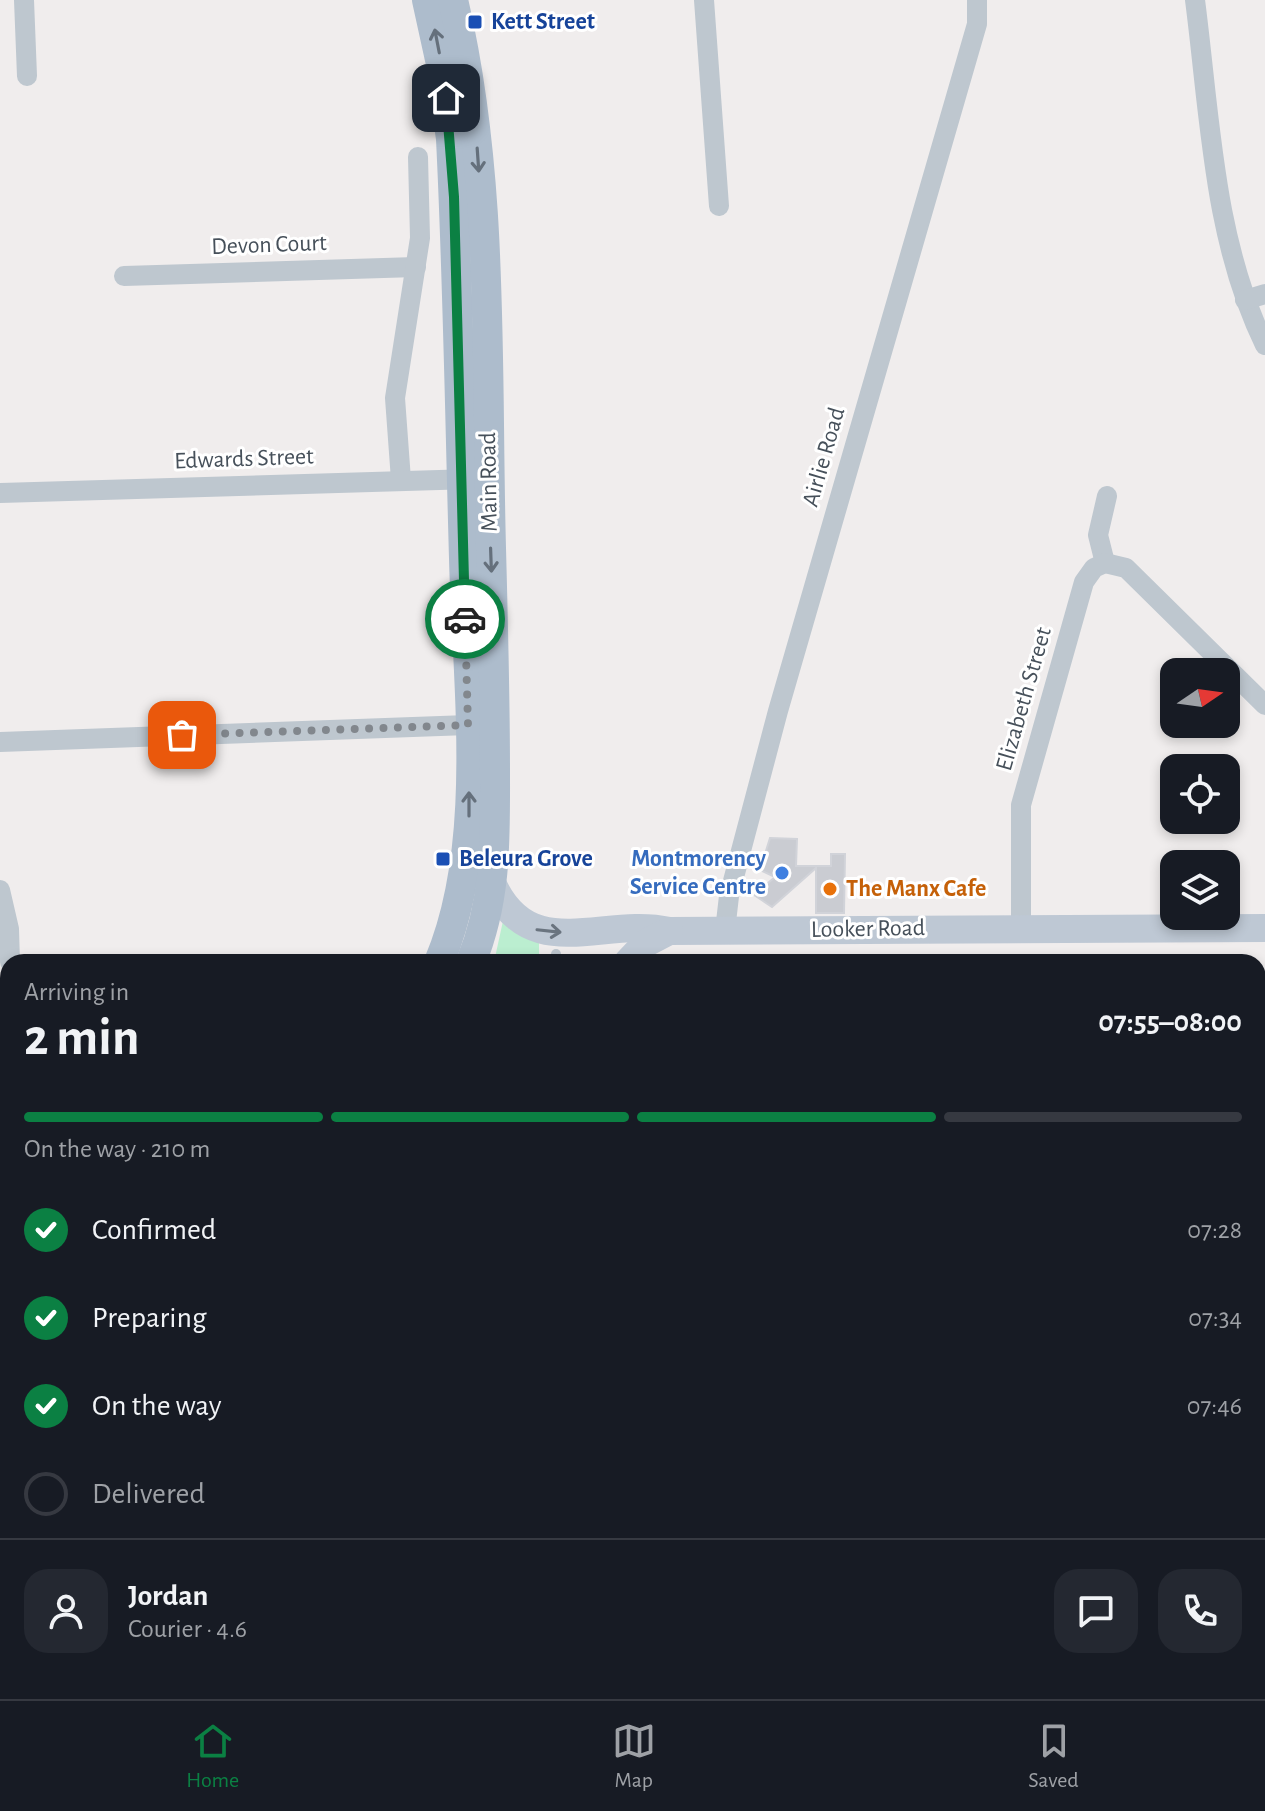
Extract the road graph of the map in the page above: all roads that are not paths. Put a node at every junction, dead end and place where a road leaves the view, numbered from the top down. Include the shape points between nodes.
1 (24, 0) edge
2 (427, 0) edge
3 (453, 0) edge
4 (704, 0) edge
5 (977, 0) edge
6 (1195, 0) edge
7 (27, 76) dead end
8 (418, 157) dead end
9 (719, 206) dead end
10 (416, 267) junction
11 (124, 276) dead end
12 (1255, 297) edge
13 (1265, 345) edge
14 (475, 478) junction
15 (401, 480) junction
16 (0, 493) edge
17 (1107, 496) dead end
18 (1105, 563) junction
19 (1265, 705) edge
20 (468, 725) junction
21 (0, 742) edge
22 (0, 890) edge
23 (491, 899) junction
24 (1265, 928) edge
25 (626, 929) junction
26 (1021, 929) junction
27 (669, 931) junction
28 (725, 931) junction
29 (10, 954) edge
30 (442, 954) edge
31 (474, 954) edge
32 (484, 954) edge
33 (618, 954) edge
34 (636, 954) edge

1 - 7 street
14 -> 2 main road, Main Road via 451,139
3 -> 14 main road, Main Road via 477,139
4 - 9 street
5 - 28 street, Airlie Road via 977,24 778,711 729,896
6 - 12 street via 1225,225
8 - 10 street
10 - 11 street, Devon Court
10 - 15 street via 395,398
12 - 13 street
14 - 15 street, Edwards Street
14 - 20 main road, Main Road
14 -> 23 main road, Main Road via 495,723
15 - 16 street, Edwards Street
17 - 18 street via 1098,535
18 - 19 street via 1126,568
18 - 26 street, Elizabeth Street via 1084,582 1021,805
20 - 21 street
30 -> 20 main road, Main Road via 458,909 465,867
22 - 29 street
23 -> 25 street, Looker Road via 530,928
23 - 31 main road, Main Road
23 - 32 street
24 - 26 street, Looker Road
25 - 27 street, Looker Road
25 - 33 street via 616,941
26 - 28 street, Looker Road
27 - 28 street, Looker Road
27 - 34 street

